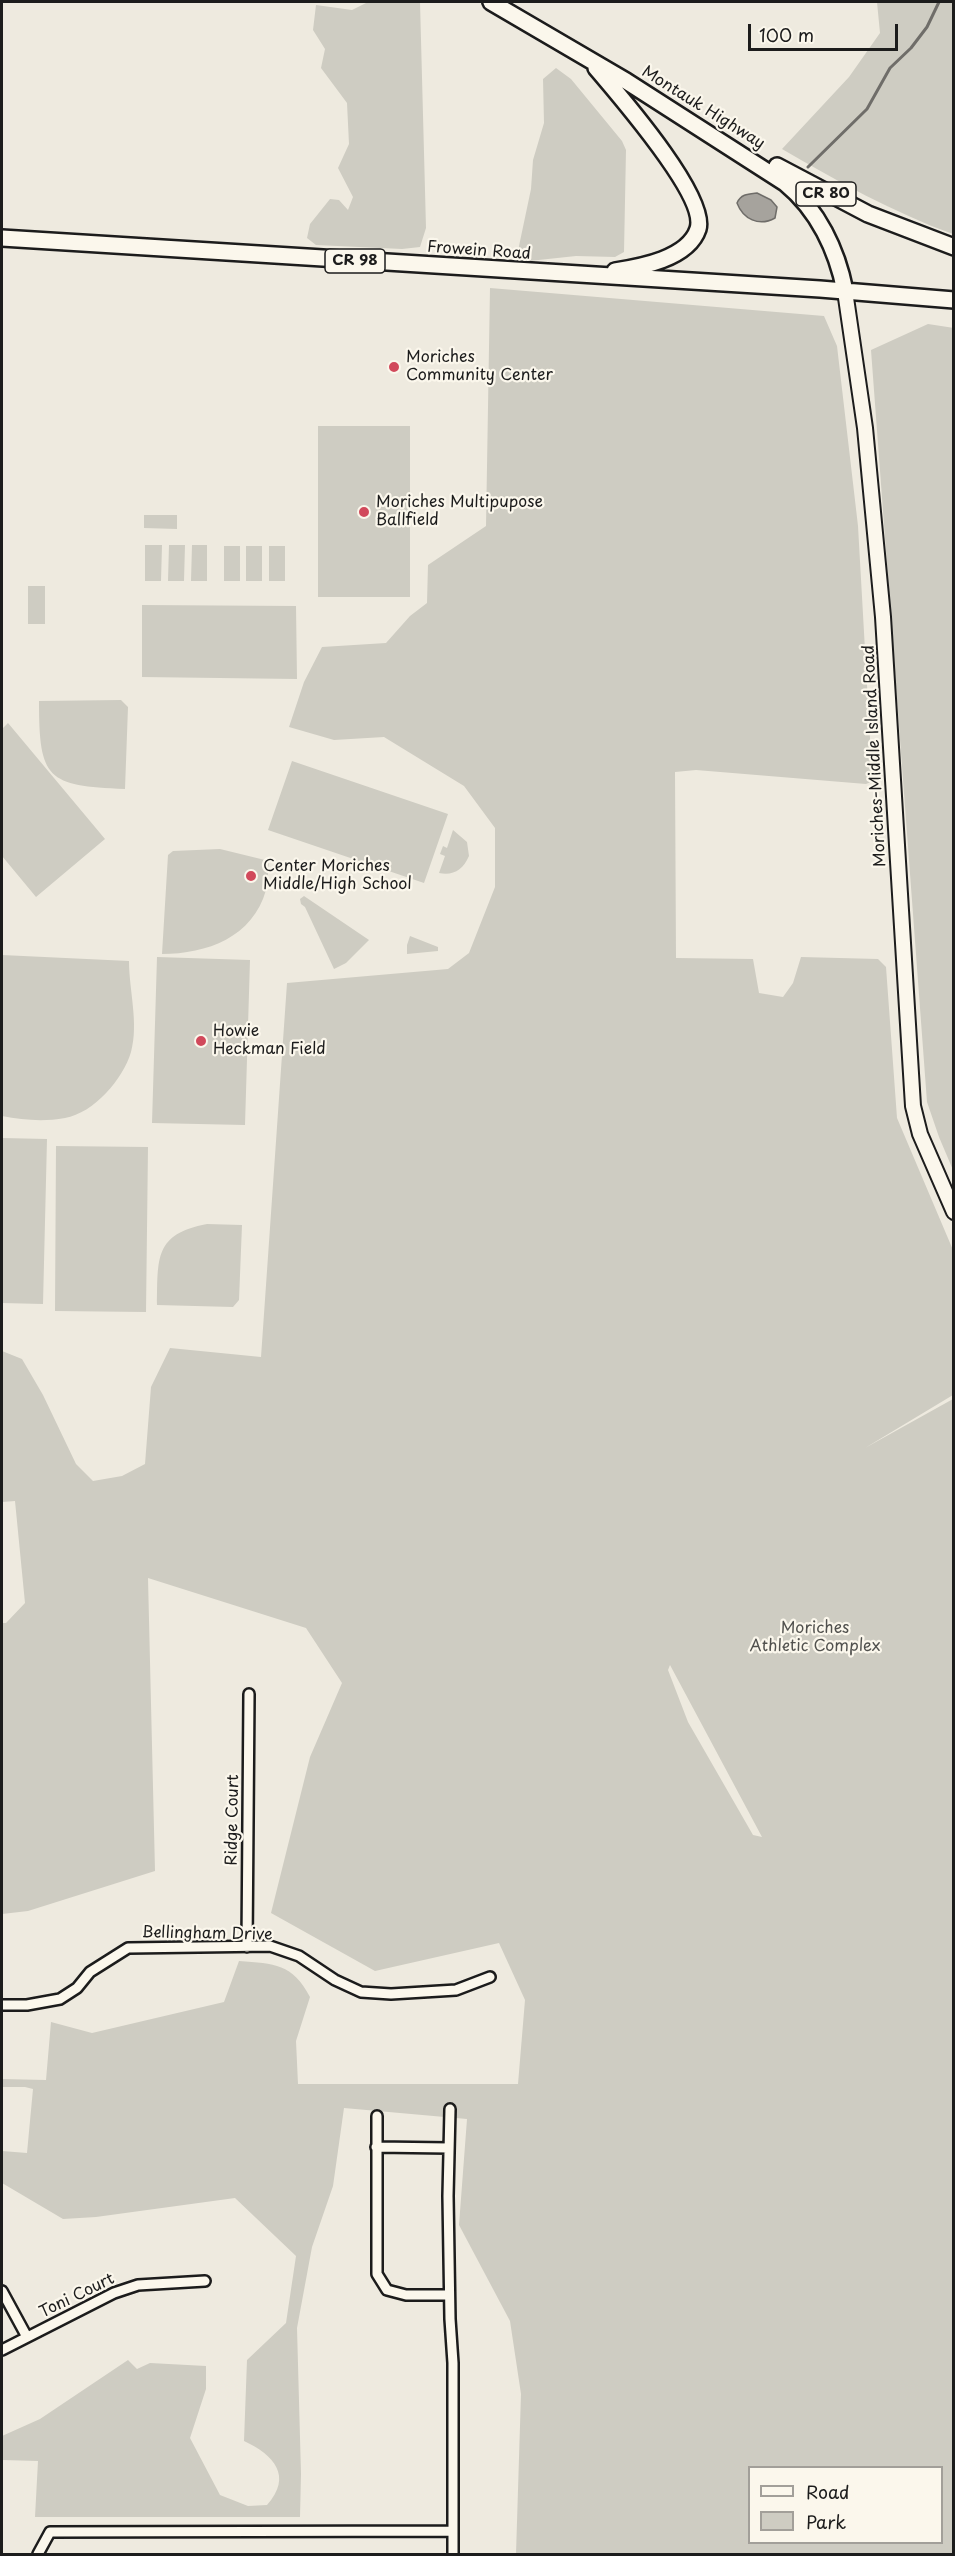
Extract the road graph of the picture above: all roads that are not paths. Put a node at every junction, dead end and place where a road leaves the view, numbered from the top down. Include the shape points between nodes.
1 (497, 3) edge
2 (586, 57) junction
3 (705, 131) junction
4 (2, 238) edge
5 (954, 247) edge
6 (591, 275) junction
7 (845, 291) junction
8 (954, 300) edge
9 (954, 1212) edge
10 (249, 1694) dead end
11 (247, 1947) junction
12 (489, 1977) dead end
13 (2, 2005) edge
14 (450, 2109) dead end
15 (377, 2116) dead end
16 (376, 2147) junction
17 (449, 2148) junction
18 (205, 2282) dead end
19 (2, 2291) edge
20 (449, 2295) junction
21 (27, 2337) junction
22 (2, 2350) edge
23 (453, 2531) junction
24 (38, 2554) edge
25 (453, 2554) edge

1 - 2 main road, Montauk Highway / CR 80
2 - 3 main road, Montauk Highway / CR 80
2 - 6 main road via 657,141 699,222 690,242 658,261
3 - 5 main road, CR 80 via 754,152 855,208
3 - 7 main road, Montauk Highway / CR 80 via 771,173 804,200 830,243
4 - 6 main road, Frowein Road / CR 98
6 - 7 main road, Frowein Road / CR 98
7 - 8 main road, Frowein Road
7 - 9 main road, Moriches-Middle Island Road via 865,428 881,593 913,1106 920,1134
10 - 11 street, Ridge Court
11 - 12 street, Bellingham Drive via 270,1946 299,1956 334,1980 361,1992 456,1990
11 - 13 street, Bellingham Drive via 128,1948 90,1972 60,2000
14 - 17 street
15 - 16 street
16 - 17 street
16 - 20 street via 377,2274 387,2290 406,2295
17 - 20 street
18 - 21 street, Toni Court via 138,2285
19 - 21 street
20 - 23 street
21 - 22 street, Toni Court
23 - 24 street via 50,2532
23 - 25 street

